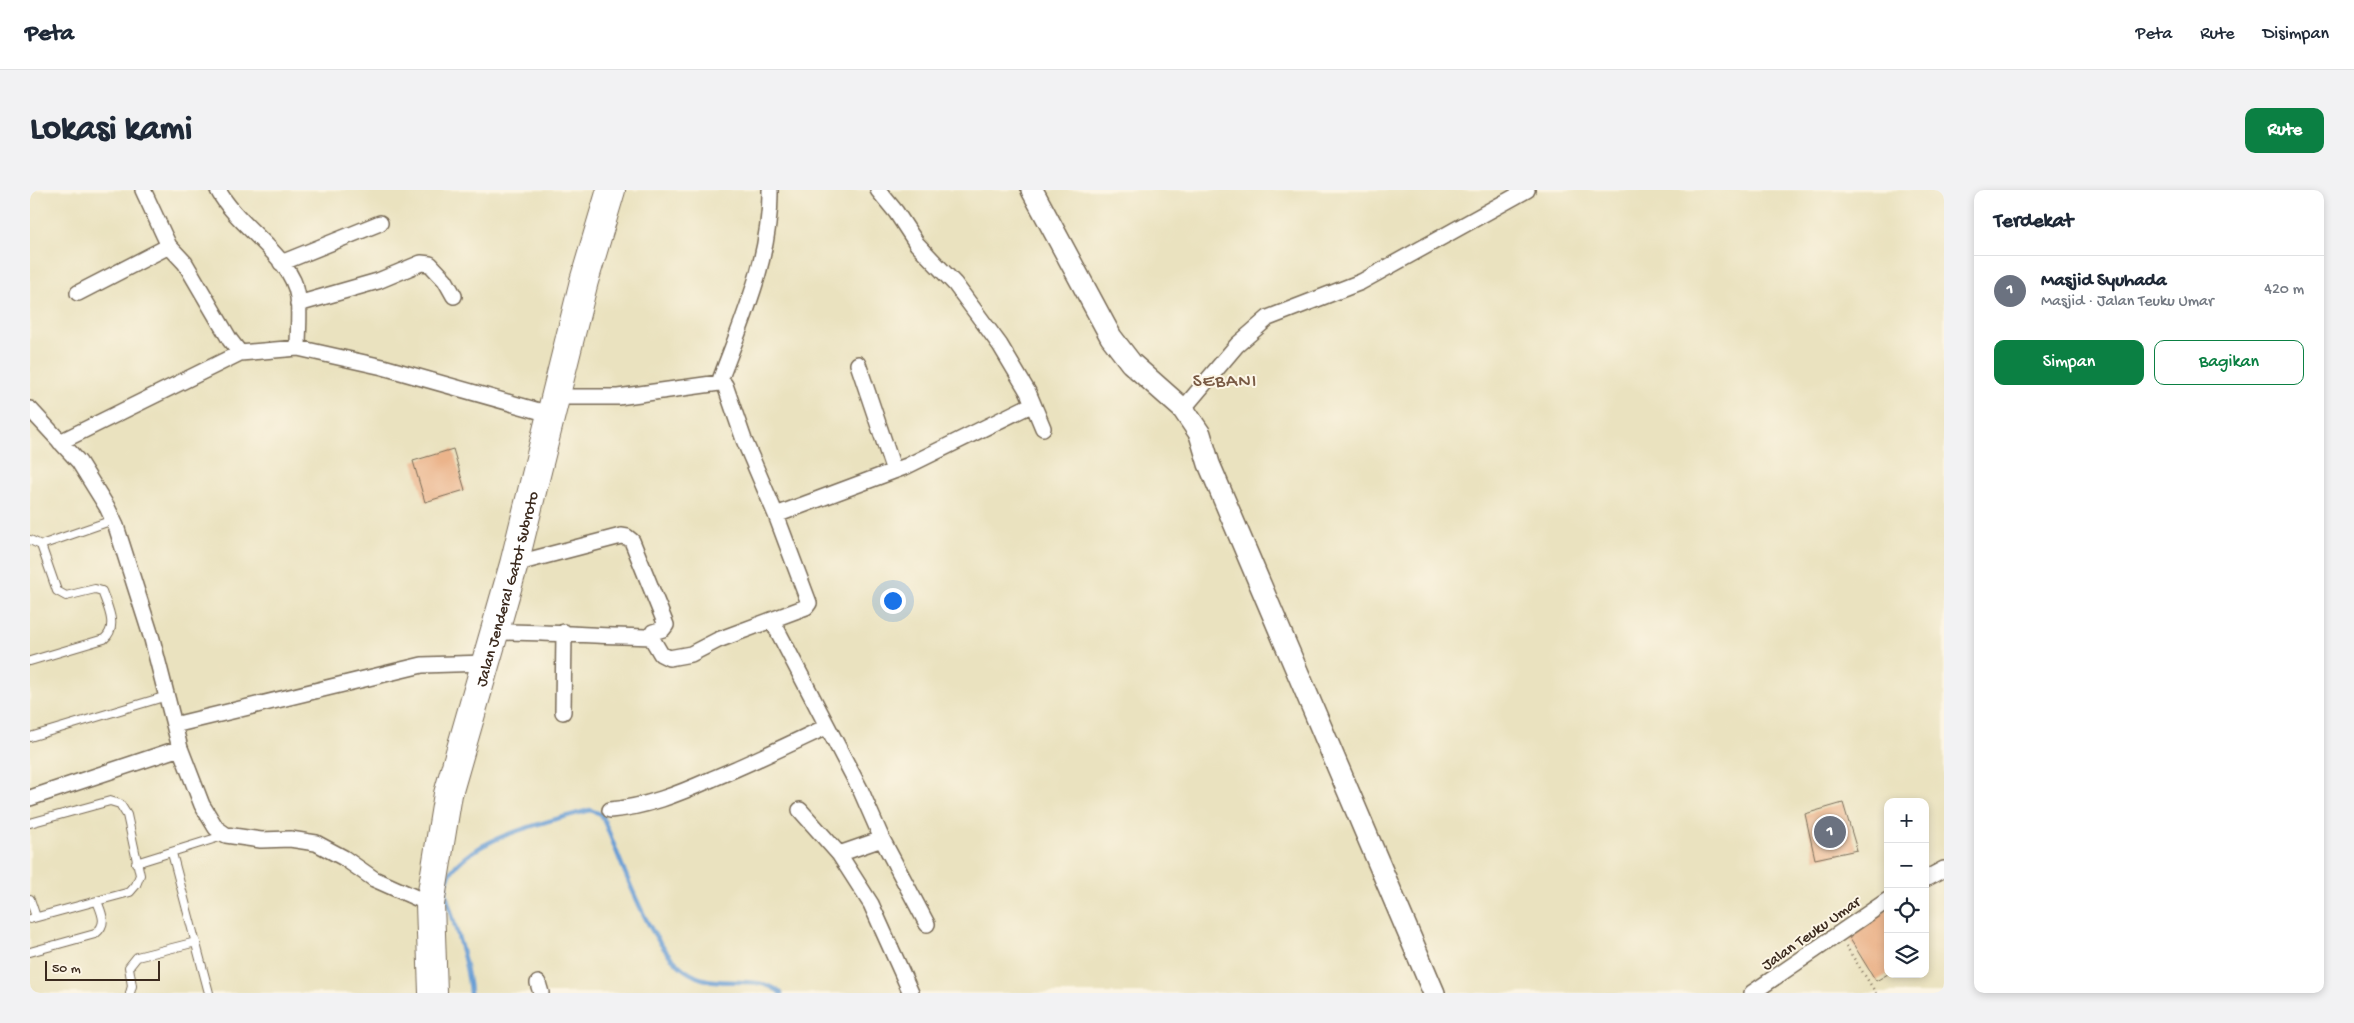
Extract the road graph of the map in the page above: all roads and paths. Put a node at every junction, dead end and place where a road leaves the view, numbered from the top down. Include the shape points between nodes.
1 (142, 190) edge
2 (218, 190) edge
3 (611, 190) edge
4 (770, 190) edge
5 (878, 190) edge
6 (1032, 190) edge
7 (1527, 190) edge
8 (380, 223) dead end
9 (169, 246) junction
10 (281, 263) junction
11 (78, 293) dead end
12 (454, 296) dead end
13 (298, 304) junction
14 (298, 348) junction
15 (240, 353) junction
16 (858, 364) dead end
17 (719, 383) junction
18 (1033, 404) junction
19 (554, 406) junction
20 (30, 409) edge
21 (1183, 409) junction
22 (1043, 428) dead end
23 (60, 442) junction
24 (894, 471) junction
25 (776, 515) junction
26 (113, 520) junction
27 (30, 540) edge
28 (41, 544) junction
29 (514, 564) junction
30 (772, 620) junction
31 (494, 632) junction
32 (564, 632) junction
33 (651, 636) junction
34 (30, 661) edge
35 (485, 662) junction
36 (167, 696) junction
37 (563, 712) dead end
38 (174, 726) junction
39 (826, 726) junction
40 (30, 737) edge
41 (180, 748) junction
42 (30, 798) edge
43 (610, 810) dead end
44 (800, 810) dead end
45 (30, 823) edge
46 (226, 835) junction
47 (882, 839) junction
48 (172, 853) junction
49 (839, 854) junction
50 (136, 863) junction
51 (1944, 869) edge
52 (1929, 877) edge
53 (30, 899) edge
54 (97, 901) junction
55 (1884, 903) edge
56 (430, 904) junction
57 (33, 918) edge
58 (927, 924) dead end
59 (1839, 935) junction
60 (196, 942) junction
61 (30, 952) edge
62 (130, 993) edge
63 (209, 993) edge
64 (433, 993) edge
65 (911, 993) edge
66 (1434, 993) edge
67 (1752, 993) edge
68 (1876, 993) edge

1 - 9 street
2 - 10 street via 230,209
3 - 19 highway, Jalan Jenderal Gatot Subroto via 584,281
4 - 17 street via 771,219 761,264
5 - 18 street via 917,244 955,284 1000,345
6 - 21 street via 1111,336 1131,364
7 - 21 street via 1361,282 1268,318 1237,345
8 - 10 street
9 - 11 street
9 - 15 street via 185,263
10 - 13 street via 291,276
12 - 13 street via 430,264 421,263 378,281
13 - 14 street
14 - 15 street
14 - 19 street
15 - 23 street
16 - 24 street
17 - 19 street
17 - 25 street via 728,389 744,440
18 - 22 street
18 - 24 street via 960,442
19 - 29 highway, Jalan Jenderal Gatot Subroto
20 - 23 street
21 - 66 street via 1200,434 1209,464
23 - 26 street via 79,462
24 - 25 street
25 - 30 street via 809,603
26 - 28 lane
26 - 36 street via 152,638
27 - 28 lane
28 - 34 lane via 57,591 66,596 95,589 102,591 112,626 104,638
29 - 31 highway, Jalan Jenderal Gatot Subroto
29 - 33 street via 627,537 632,541 666,625
30 - 33 street via 677,658 661,654
30 - 39 street via 812,693
31 - 32 street
31 - 35 highway, Jalan Jenderal Gatot Subroto
32 - 33 street
32 - 37 street
35 - 38 street via 422,665
35 - 56 highway, Jalan Jenderal Gatot Subroto via 448,794
36 - 38 street
36 - 40 lane
38 - 41 street
39 - 43 street via 756,761 681,792 634,808
39 - 47 street via 861,790
41 - 42 street
41 - 46 street via 202,805 216,828
44 - 49 street
45 - 50 lane via 110,800 120,804 127,815
46 - 48 lane
46 - 56 street via 316,843 374,878
47 - 49 street
47 - 58 street
48 - 50 lane
48 - 60 lane
49 - 65 street via 871,904
50 - 54 lane via 140,875 130,892
51 - 52 street
53 - 57 lane
54 - 57 lane
54 - 61 lane via 104,922 96,934
55 - 59 street, Jalan Teuku Umar
56 - 64 highway, Jalan Jenderal Gatot Subroto
59 - 67 street, Jalan Teuku Umar
59 - 68 path
60 - 62 lane via 137,957 129,967
60 - 63 lane

